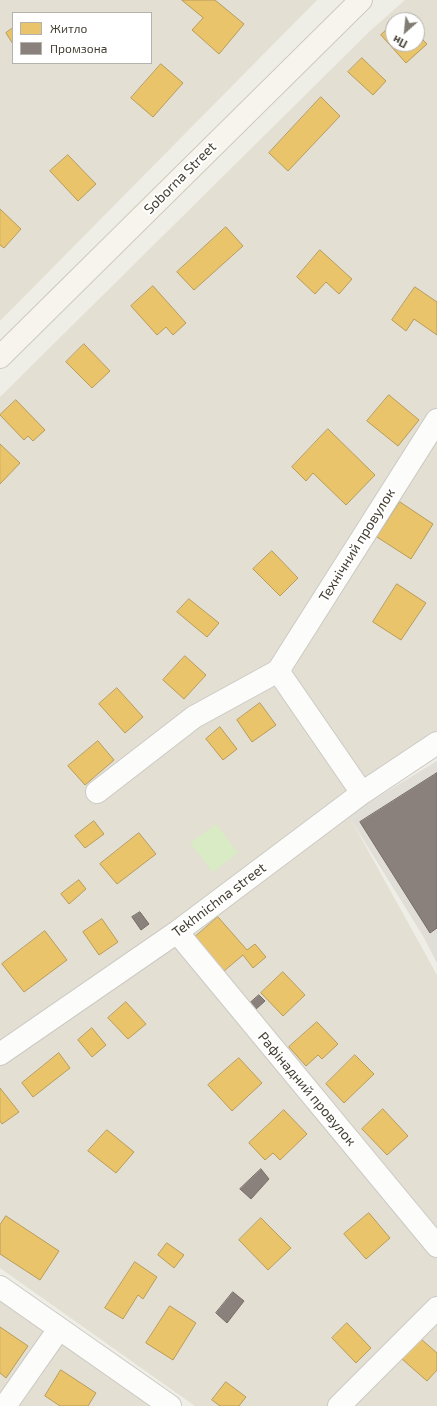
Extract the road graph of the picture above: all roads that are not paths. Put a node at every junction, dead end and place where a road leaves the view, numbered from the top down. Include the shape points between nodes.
1 (361, 0) edge
2 (0, 357) edge
3 (437, 420) edge
4 (278, 671) junction
5 (437, 743) edge
6 (97, 792) dead end
7 (362, 794) junction
8 (177, 932) junction
9 (0, 1054) edge
10 (437, 1246) edge
11 (0, 1287) edge
12 (437, 1308) edge
13 (59, 1329) junction
14 (6, 1406) edge
15 (170, 1406) edge
16 (339, 1406) edge

1 - 2 main road, Soborna Street
3 - 4 street, Технічний провулок
4 - 6 street, Технічний провулок via 194,717
4 - 7 street
5 - 7 street, Tekhnichna street
7 - 8 street, Tekhnichna street
8 - 9 street, Tekhnichna street
8 - 10 street, Рафінадний провулок
11 - 13 street
12 - 16 street
13 - 14 street
13 - 15 street

